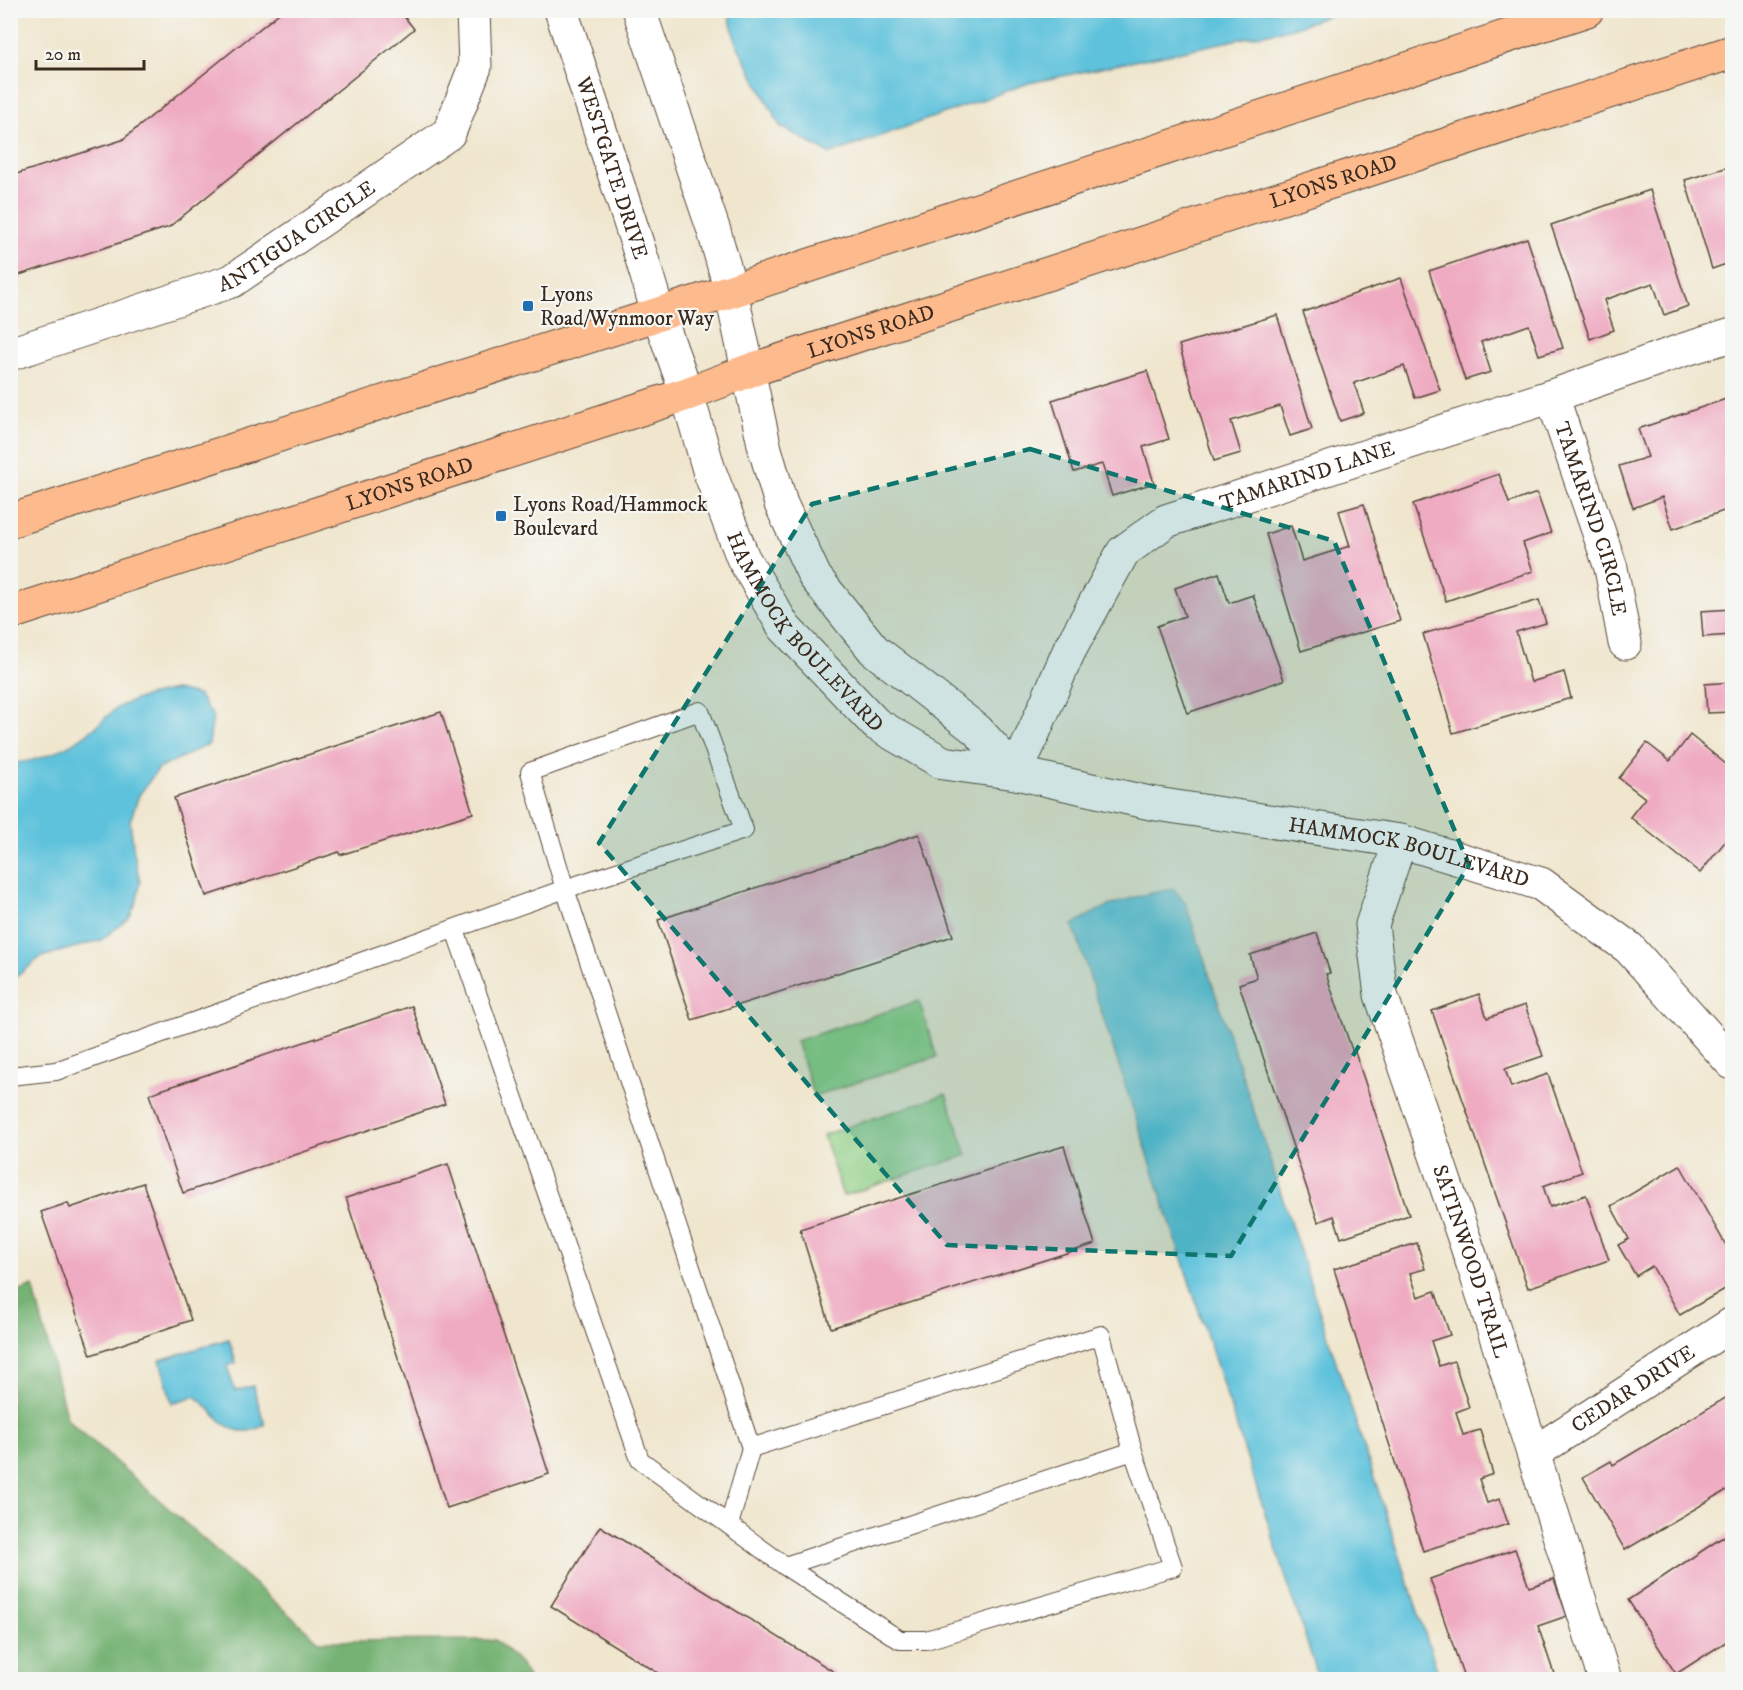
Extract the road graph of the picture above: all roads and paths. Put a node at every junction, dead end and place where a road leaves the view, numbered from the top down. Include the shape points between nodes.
1 (473, 10) edge
2 (561, 10) edge
3 (639, 10) edge
4 (1587, 10) edge
5 (1732, 52) edge
6 (731, 291) junction
7 (658, 313) junction
8 (1732, 335) edge
9 (10, 354) edge
10 (748, 371) junction
11 (687, 394) junction
12 (1552, 396) junction
13 (10, 521) edge
14 (10, 613) edge
15 (1625, 643) dead end
16 (1016, 773) junction
17 (1400, 842) junction
18 (565, 890) junction
19 (455, 930) junction
20 (1732, 1063) edge
21 (10, 1076) edge
22 (1732, 1324) edge
23 (751, 1448) junction
24 (1133, 1451) junction
25 (1534, 1453) junction
26 (729, 1525) junction
27 (785, 1566) junction
28 (1605, 1680) edge

1 - 9 street, ANTIGUA CIRCLE via 475,67 449,133 232,281
2 - 7 street, WESTGATE DRIVE
3 - 6 street
4 - 6 main road
5 - 10 main road, LYONS ROAD
6 - 7 main road
6 - 10 street
7 - 11 street, WESTGATE DRIVE
7 - 13 main road
8 - 12 street, TAMARIND LANE
10 - 11 main road, LYONS ROAD
10 - 16 street, HAMMOCK BOULEVARD via 781,504 814,577 874,650 977,730
11 - 14 main road, LYONS ROAD
11 - 16 street, HAMMOCK BOULEVARD via 709,470 743,558 784,627 876,724 943,763
12 - 15 street, TAMARIND CIRCLE via 1611,568
12 - 16 street, TAMARIND LANE via 1166,521 1124,552 1069,651
16 - 17 street, HAMMOCK BOULEVARD via 1150,803
17 - 20 street, HAMMOCK BOULEVARD via 1541,884 1629,948
17 - 25 street, SATINWOOD TRAIL via 1371,925 1381,995
18 - 18 lane via 744,830 700,711 530,772
18 - 19 lane
18 - 23 lane
19 - 21 lane via 56,1071
19 - 26 lane via 640,1460
22 - 25 street, CEDAR DRIVE
23 - 24 lane via 1101,1335
23 - 26 lane
24 - 27 lane
24 - 27 lane via 1173,1567 926,1640 900,1640
25 - 28 street, SATINWOOD TRAIL
26 - 27 lane

